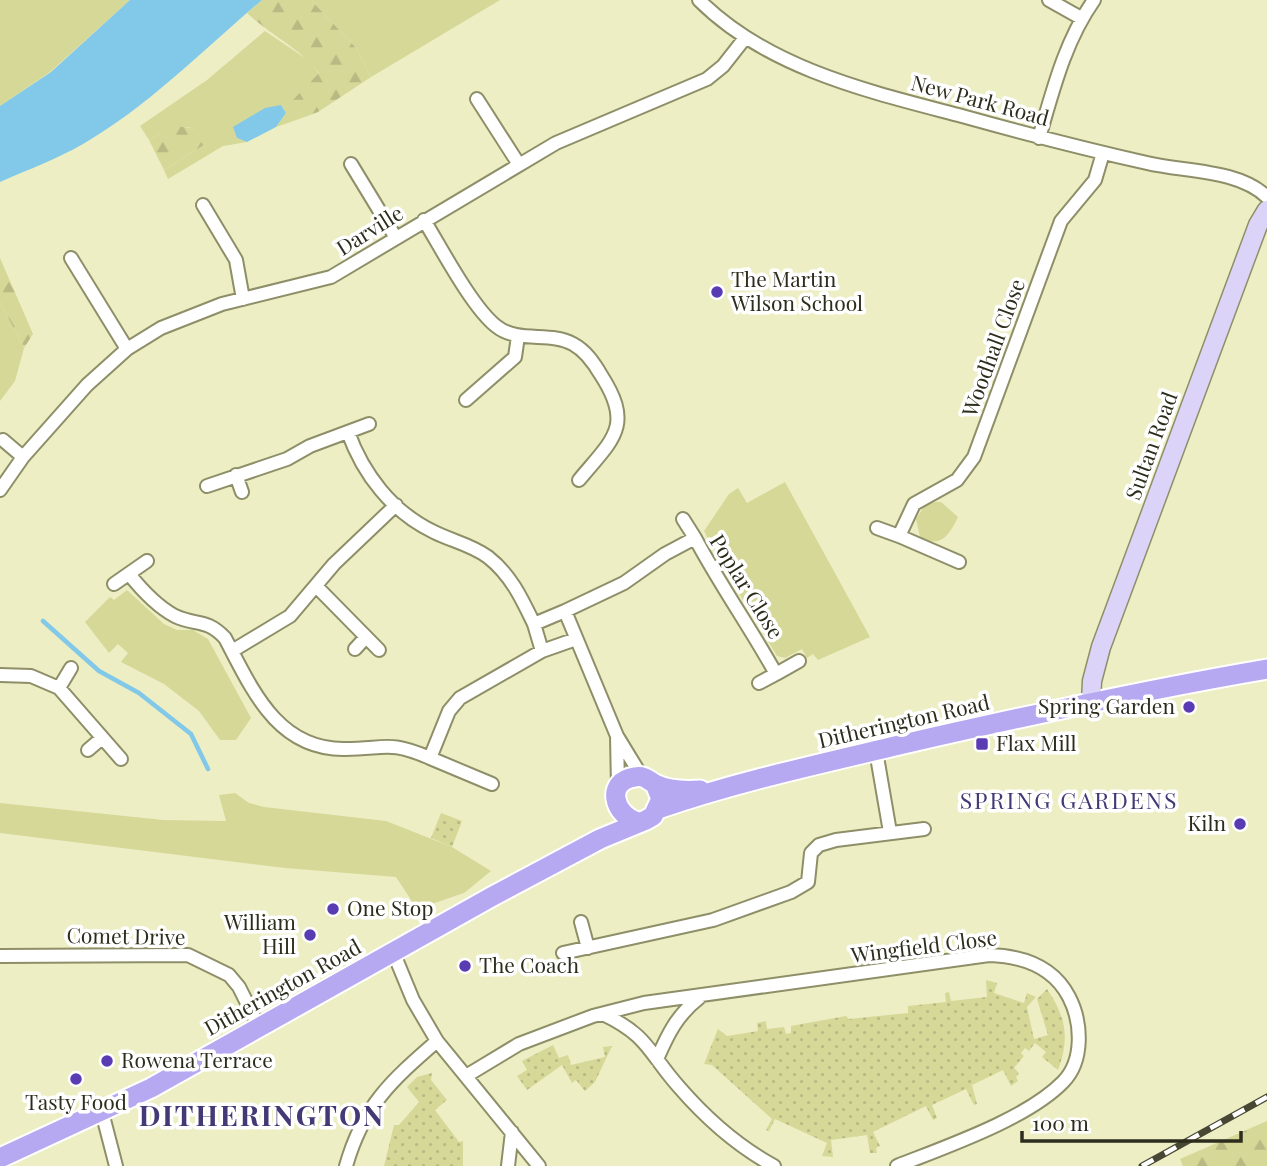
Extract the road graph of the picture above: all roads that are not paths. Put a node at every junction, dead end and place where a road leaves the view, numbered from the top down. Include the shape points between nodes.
1 (699, 0) edge
2 (1049, 0) edge
3 (1094, 0) edge
4 (1081, 18) junction
5 (744, 38) junction
6 (477, 99) dead end
7 (1039, 138) junction
8 (1102, 153) junction
9 (518, 163) junction
10 (351, 164) dead end
11 (1267, 197) edge
12 (203, 205) dead end
13 (1267, 210) edge
14 (424, 220) junction
15 (396, 238) junction
16 (71, 258) dead end
17 (243, 299) junction
18 (518, 336) junction
19 (127, 349) junction
20 (466, 400) dead end
21 (369, 424) dead end
22 (348, 432) junction
23 (3, 440) dead end
24 (23, 457) junction
25 (236, 475) junction
26 (579, 480) dead end
27 (207, 486) dead end
28 (0, 491) edge
29 (242, 492) dead end
30 (396, 505) junction
31 (683, 519) dead end
32 (877, 528) dead end
33 (898, 536) junction
34 (695, 538) junction
35 (147, 561) dead end
36 (959, 562) dead end
37 (129, 574) junction
38 (114, 584) dead end
39 (316, 586) junction
40 (565, 611) junction
41 (534, 624) junction
42 (366, 637) junction
43 (576, 639) junction
44 (355, 649) dead end
45 (379, 650) dead end
46 (232, 651) junction
47 (542, 652) junction
48 (799, 661) dead end
49 (71, 668) dead end
50 (1267, 669) edge
51 (776, 674) junction
52 (0, 675) edge
53 (759, 683) dead end
54 (60, 688) junction
55 (1091, 702) junction
56 (617, 736) junction
57 (102, 738) junction
58 (88, 750) dead end
59 (876, 751) junction
60 (430, 758) junction
61 (121, 759) dead end
62 (648, 780) junction
63 (492, 784) dead end
64 (727, 788) junction
65 (617, 796) junction
66 (658, 808) junction
67 (638, 822) junction
68 (924, 828) dead end
69 (890, 832) junction
70 (583, 849) junction
71 (582, 922) dead end
72 (588, 948) junction
73 (563, 953) dead end
74 (394, 954) junction
75 (0, 956) edge
76 (702, 996) junction
77 (603, 1014) junction
78 (259, 1027) junction
79 (437, 1041) junction
80 (657, 1059) junction
81 (466, 1076) junction
82 (102, 1112) junction
83 (512, 1132) junction
84 (0, 1158) edge
85 (116, 1166) edge
86 (346, 1166) edge
87 (508, 1166) edge
88 (539, 1166) edge
89 (774, 1166) edge
90 (897, 1166) edge

1 - 5 street, New Park Road
2 - 4 street
3 - 4 street
4 - 7 street
5 - 7 street, New Park Road via 838,80
5 - 9 street, Darville via 707,79
6 - 9 street
7 - 8 street, New Park Road
8 - 11 street, New Park Road via 1240,181
8 - 33 street, Woodhall Close via 1095,180 1061,221 974,457 957,480 914,504
9 - 14 street, Darville
10 - 15 street
12 - 17 street via 236,260
13 - 55 street, Sultan Road via 1101,647
14 - 15 street, Darville
14 - 18 street via 478,305 496,327
15 - 17 street, Darville via 331,277
16 - 19 street
17 - 19 street, Darville via 161,328
18 - 20 street via 515,357
18 - 26 street via 572,343 591,358 613,393 620,422 611,442
19 - 24 street, Darville via 87,385
21 - 22 street
22 - 25 street
22 - 30 street via 362,466
23 - 24 street
24 - 28 street, Darville
25 - 27 street
25 - 29 street
30 - 39 street
30 - 41 street via 420,524 488,557 512,582
31 - 34 street
32 - 33 street
33 - 36 street
34 - 40 street, Poplar Close via 624,583
34 - 51 street, Poplar Close
35 - 37 street
37 - 38 street
37 - 46 street via 175,616 216,629
39 - 42 street
39 - 46 street via 279,626
40 - 41 street, Poplar Close
40 - 43 street
41 - 47 street
42 - 44 street
42 - 45 street
43 - 47 street
43 - 56 street
46 - 60 street via 262,707 295,736 340,750 402,746
47 - 60 street via 460,698 449,711
48 - 51 street, Poplar Close
49 - 54 street
50 - 55 main road, Ditherington Road
51 - 53 street, Poplar Close
52 - 54 street via 31,676
54 - 57 street
55 - 59 main road, Ditherington Road
56 - 62 street
56 - 65 street
57 - 58 street
57 - 61 street
59 - 64 main road, Ditherington Road
59 - 69 street
60 - 63 street
62 - 64 main road, Ditherington Road via 690,791
62 - 65 main road, Ditherington Road via 633,777
62 - 66 main road via 661,800
64 - 66 main road, Ditherington Road
65 - 67 main road via 620,813
65 - 70 main road, Ditherington Road
66 - 67 main road, Ditherington Road via 653,816
67 - 70 main road, Ditherington Road
68 - 69 street
69 - 72 street via 819,845 809,858 809,879 791,892 713,920
70 - 74 main road, Ditherington Road
71 - 72 street
72 - 73 street
74 - 78 main road, Ditherington Road
74 - 79 street
75 - 78 street, Comet Drive via 188,955 229,975
76 - 77 street, Wingfield Close
76 - 80 street via 683,1010
76 - 90 street, Wingfield Close via 989,955 1027,960 1061,983 1071,1000 1078,1031 1077,1062 1065,1081 1025,1110
77 - 80 street via 643,1037
77 - 81 street, Wingfield Close via 519,1044
78 - 82 main road, Ditherington Road
79 - 81 street
79 - 86 street via 366,1113
80 - 89 street via 704,1112
81 - 83 street
82 - 84 main road, Ditherington Road
82 - 85 street
83 - 87 street
83 - 88 street

